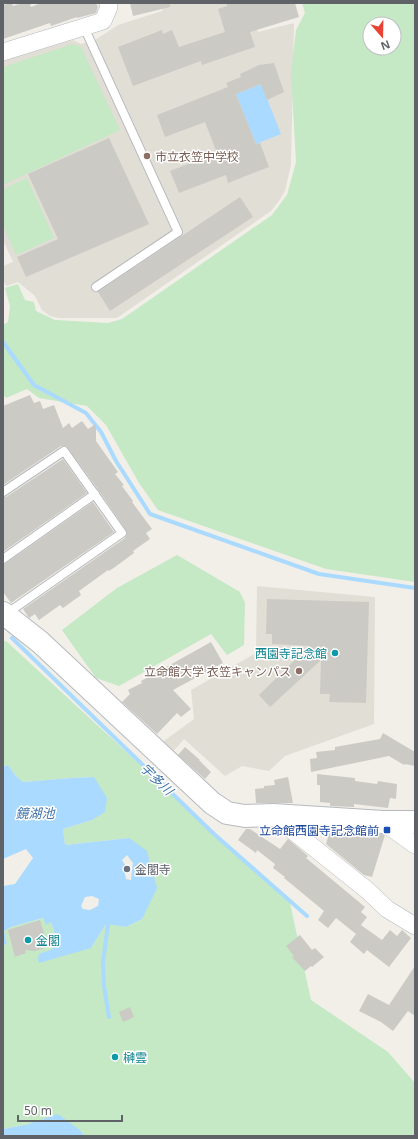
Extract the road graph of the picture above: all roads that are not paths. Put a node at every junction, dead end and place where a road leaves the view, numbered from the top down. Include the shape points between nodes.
1 (108, 3) edge
2 (84, 27) junction
3 (3, 52) edge
4 (96, 287) dead end
5 (3, 492) edge
6 (95, 494) junction
7 (3, 559) edge
8 (4, 614) edge
9 (273, 815) junction
10 (383, 822) junction
11 (415, 822) edge
12 (415, 845) edge
13 (415, 926) edge

1 - 2 street via 109,7 102,21
2 - 3 street
2 - 4 lane via 178,232
5 - 6 lane via 64,451
6 - 7 lane
6 - 8 lane via 122,533
8 - 9 street via 40,642 212,803 227,812 246,816
9 - 10 street
9 - 13 street via 388,909
10 - 11 street
10 - 12 street

